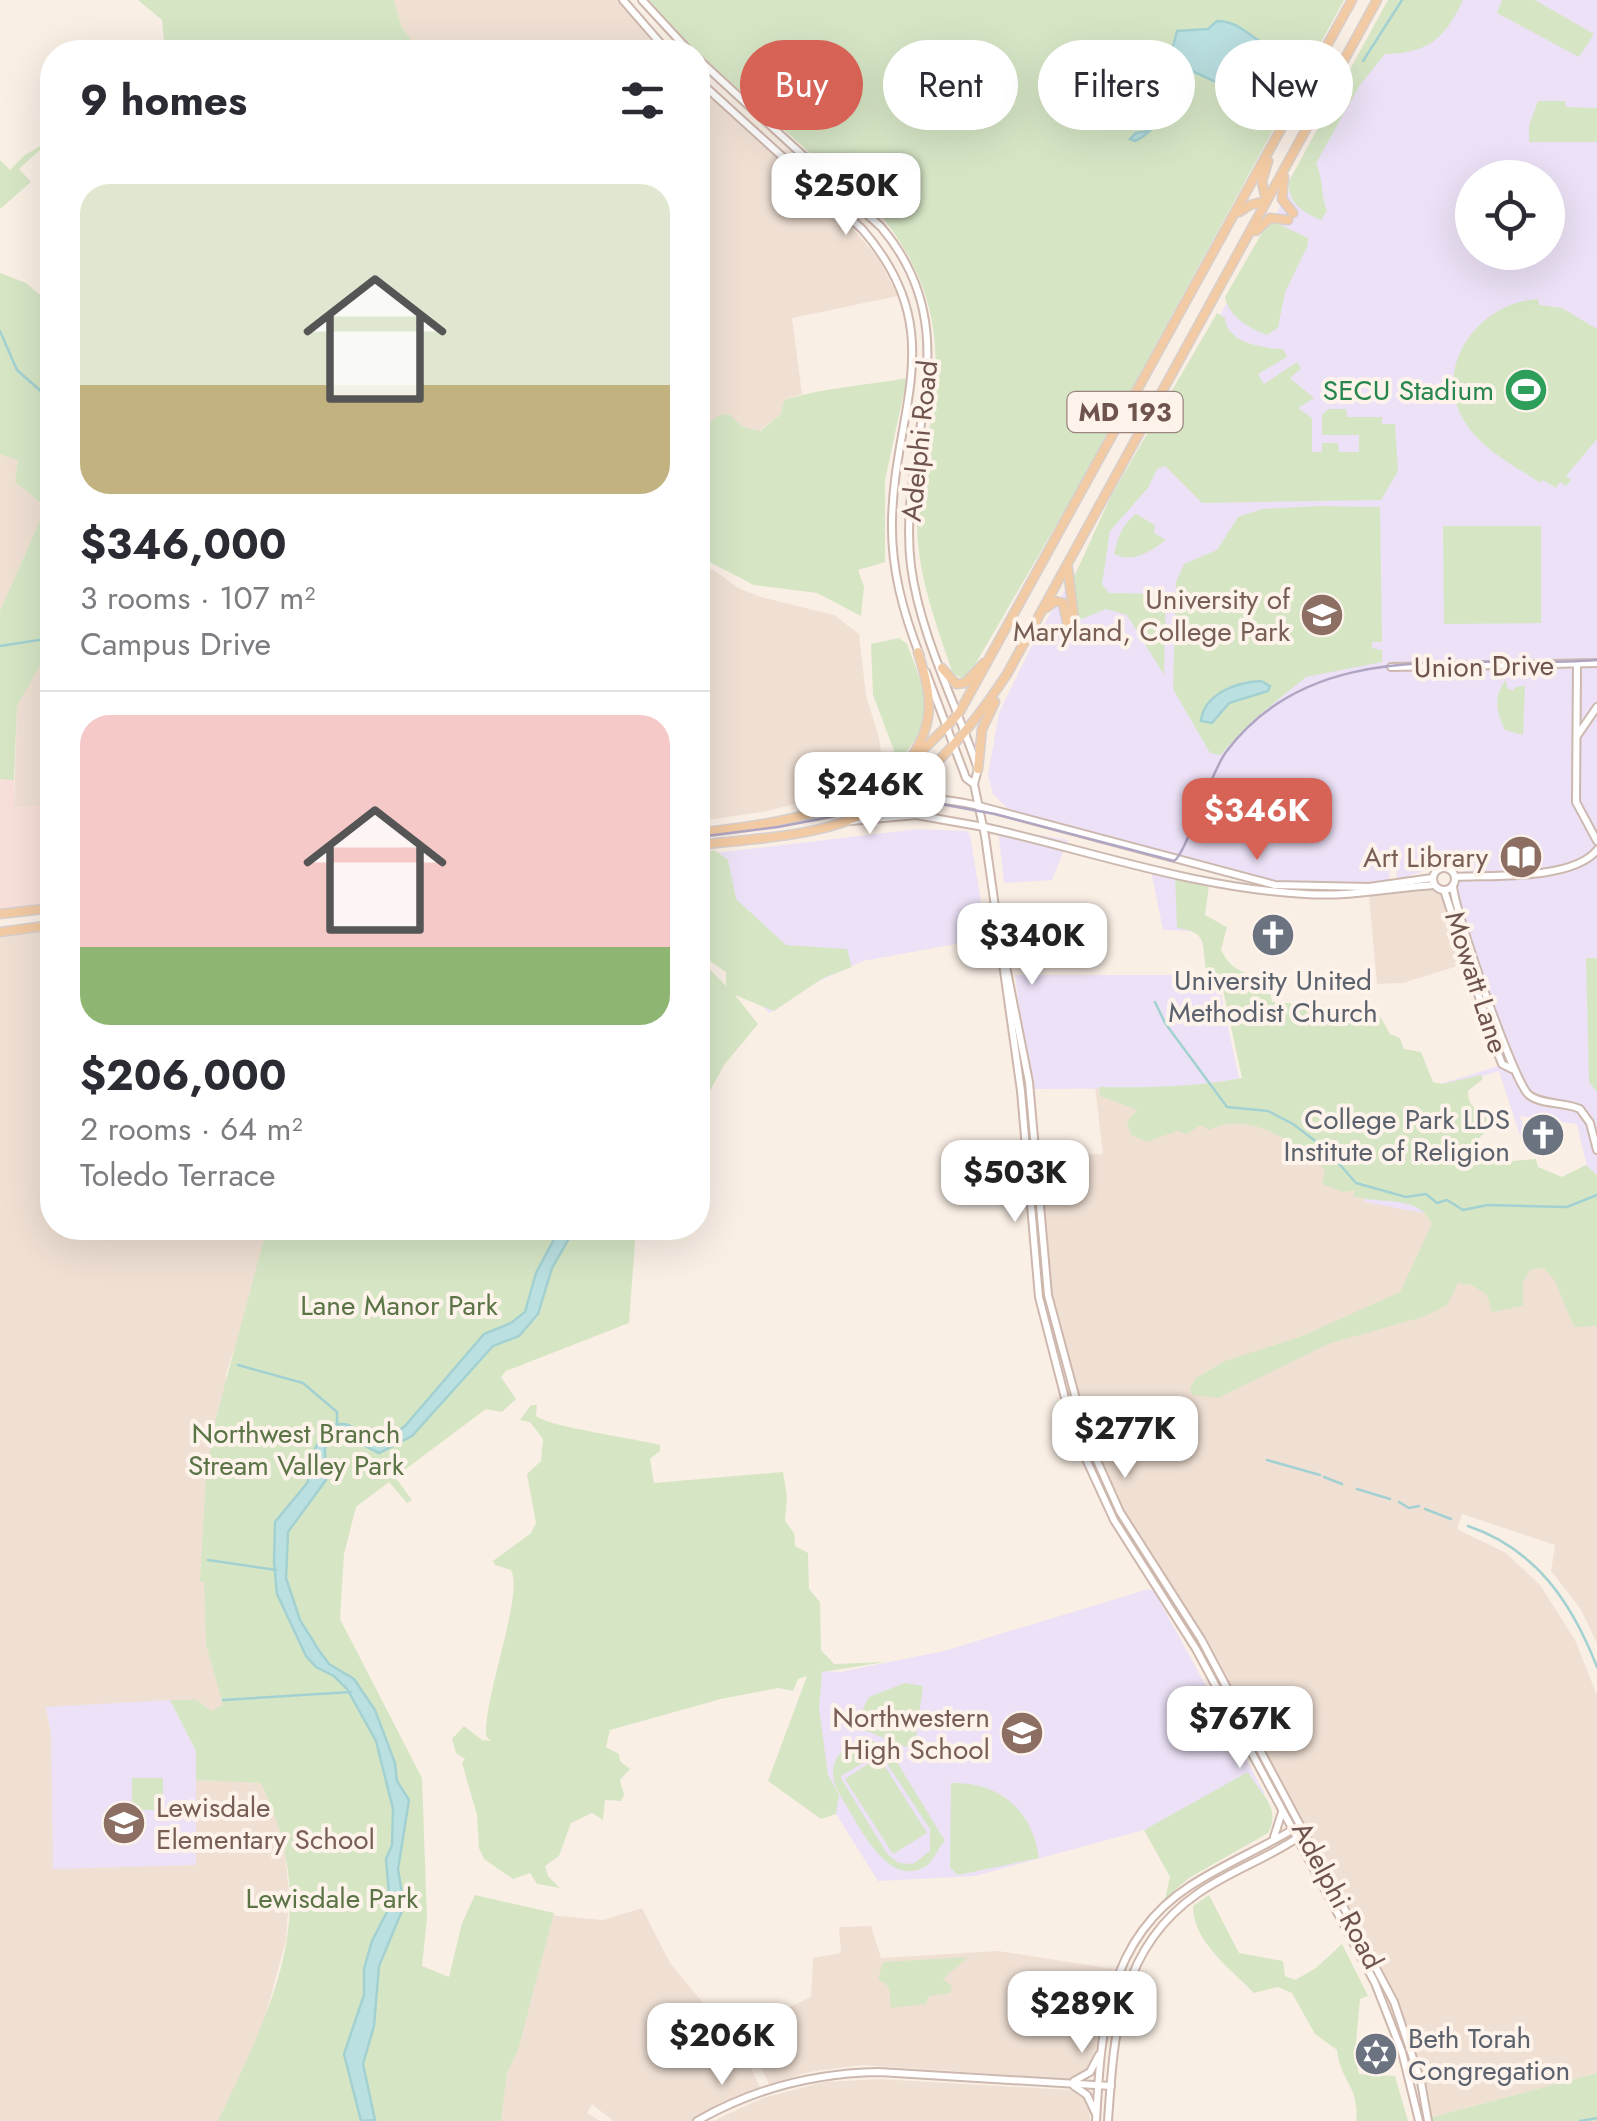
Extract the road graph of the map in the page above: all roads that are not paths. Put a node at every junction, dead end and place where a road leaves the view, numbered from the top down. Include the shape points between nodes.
1 (623, 0) edge
2 (642, 0) edge
3 (1352, 0) edge
4 (1378, 0) edge
5 (658, 40) edge
6 (679, 40) edge
7 (710, 70) edge
8 (710, 91) edge
9 (1274, 142) junction
10 (1291, 158) junction
11 (1266, 202) junction
12 (1228, 226) junction
13 (1231, 268) junction
14 (1070, 559) junction
15 (1039, 615) junction
16 (918, 652) junction
17 (994, 652) junction
18 (1597, 664) edge
19 (1577, 665) junction
20 (1392, 667) dead end
21 (942, 668) junction
22 (1008, 674) junction
23 (1577, 705) junction
24 (1597, 707) edge
25 (959, 714) junction
26 (1590, 716) junction
27 (948, 726) junction
28 (966, 734) junction
29 (1576, 736) junction
30 (955, 746) junction
31 (978, 770) junction
32 (894, 775) junction
33 (974, 784) junction
34 (893, 797) junction
35 (979, 806) junction
36 (828, 811) junction
37 (835, 824) junction
38 (984, 827) junction
39 (710, 832) edge
40 (1597, 841) edge
41 (710, 844) edge
42 (1597, 850) edge
43 (1454, 881) junction
44 (1433, 882) junction
45 (1444, 890) junction
46 (40, 909) edge
47 (0, 914) edge
48 (40, 927) edge
49 (0, 932) edge
50 (1001, 944) junction
51 (1513, 1070) junction
52 (1597, 1150) edge
53 (1282, 1810) junction
54 (1304, 1829) junction
55 (1292, 1830) junction
56 (1296, 1839) junction
57 (1269, 1843) junction
58 (1101, 2049) junction
59 (1068, 2083) junction
60 (1098, 2085) junction
61 (1110, 2086) junction
62 (1096, 2118) edge
63 (697, 2121) edge
64 (1108, 2121) edge
65 (1419, 2121) edge
66 (1428, 2121) edge

1 - 5 main road
2 - 6 main road
3 - 9 main road, MD 193
4 - 10 main road, MD 193
7 - 21 main road, Adelphi Road via 866,212 892,240 914,280 930,362 910,496 910,550 916,592
8 - 16 main road, Adelphi Road via 862,228 899,287 914,365 892,540
9 - 11 main road via 1263,178
9 - 12 main road, MD 193
10 - 11 main road, MD 193
10 - 13 main road via 1281,193 1291,217 1260,224
11 - 12 main road via 1247,206
11 - 13 main road, MD 193
12 - 17 main road, MD 193
13 - 14 main road, MD 193
14 - 15 main road, MD 193
14 - 15 main road via 1072,630 1064,603
15 - 22 main road, MD 193
16 - 27 main road, Adelphi Road
16 - 32 main road via 931,714 914,754
17 - 21 main road via 965,682 956,684
17 - 25 main road, MD 193
18 - 19 main road, Union Drive
19 - 20 main road, Union Drive
19 - 23 main road
21 - 25 main road, Adelphi Road
22 - 28 main road, MD 193
22 - 31 main road via 982,729
23 - 26 main road
23 - 29 main road
24 - 26 main road
25 - 27 main road, MD 193
25 - 28 main road, Adelphi Road
26 - 29 main road
27 - 30 main road, Adelphi Road
27 - 32 main road, MD 193
28 - 30 main road, MD 193
28 - 31 main road, Adelphi Road
29 - 40 main road via 1576,802
30 - 33 main road, Adelphi Road
30 - 34 main road, MD 193
31 - 33 main road, Adelphi Road
32 - 36 main road, MD 193
33 - 35 main road, Adelphi Road
34 - 35 main road
34 - 36 main road
34 - 37 main road, MD 193
35 - 38 main road, Adelphi Road
35 - 44 main road via 1275,885
36 - 39 main road, MD 193
37 - 38 main road via 916,815
37 - 41 main road, MD 193
38 - 44 main road via 1148,872 1275,892 1339,895
38 - 50 main road, Adelphi Road
42 - 43 main road via 1569,868
43 - 44 main road via 1442,867
43 - 45 main road
43 - 51 main road, Mowatt Lane
44 - 45 main road
45 - 51 main road, Mowatt Lane via 1502,1064
46 - 47 main road
48 - 49 main road
50 - 53 main road, Adelphi Road via 1039,1296 1074,1433 1114,1520 1182,1626
50 - 54 main road, Adelphi Road via 1030,1082 1048,1295 1086,1436 1120,1512 1201,1639
51 - 52 main road, Mowatt Lane via 1532,1097 1583,1112
53 - 55 main road, Adelphi Road
53 - 57 main road
54 - 55 main road
54 - 56 main road
54 - 66 main road, Adelphi Road via 1394,2002
55 - 56 main road, Adelphi Road
55 - 57 main road
56 - 61 main road via 1196,1895 1148,1942 1119,2006
56 - 65 main road, Adelphi Road via 1381,1996
57 - 58 main road via 1187,1888 1144,1927 1115,1979
58 - 59 main road via 1090,2072
58 - 60 main road
59 - 60 main road
59 - 62 main road via 1087,2096
59 - 63 main road via 841,2074 764,2091
60 - 61 main road
60 - 62 main road
61 - 64 main road

